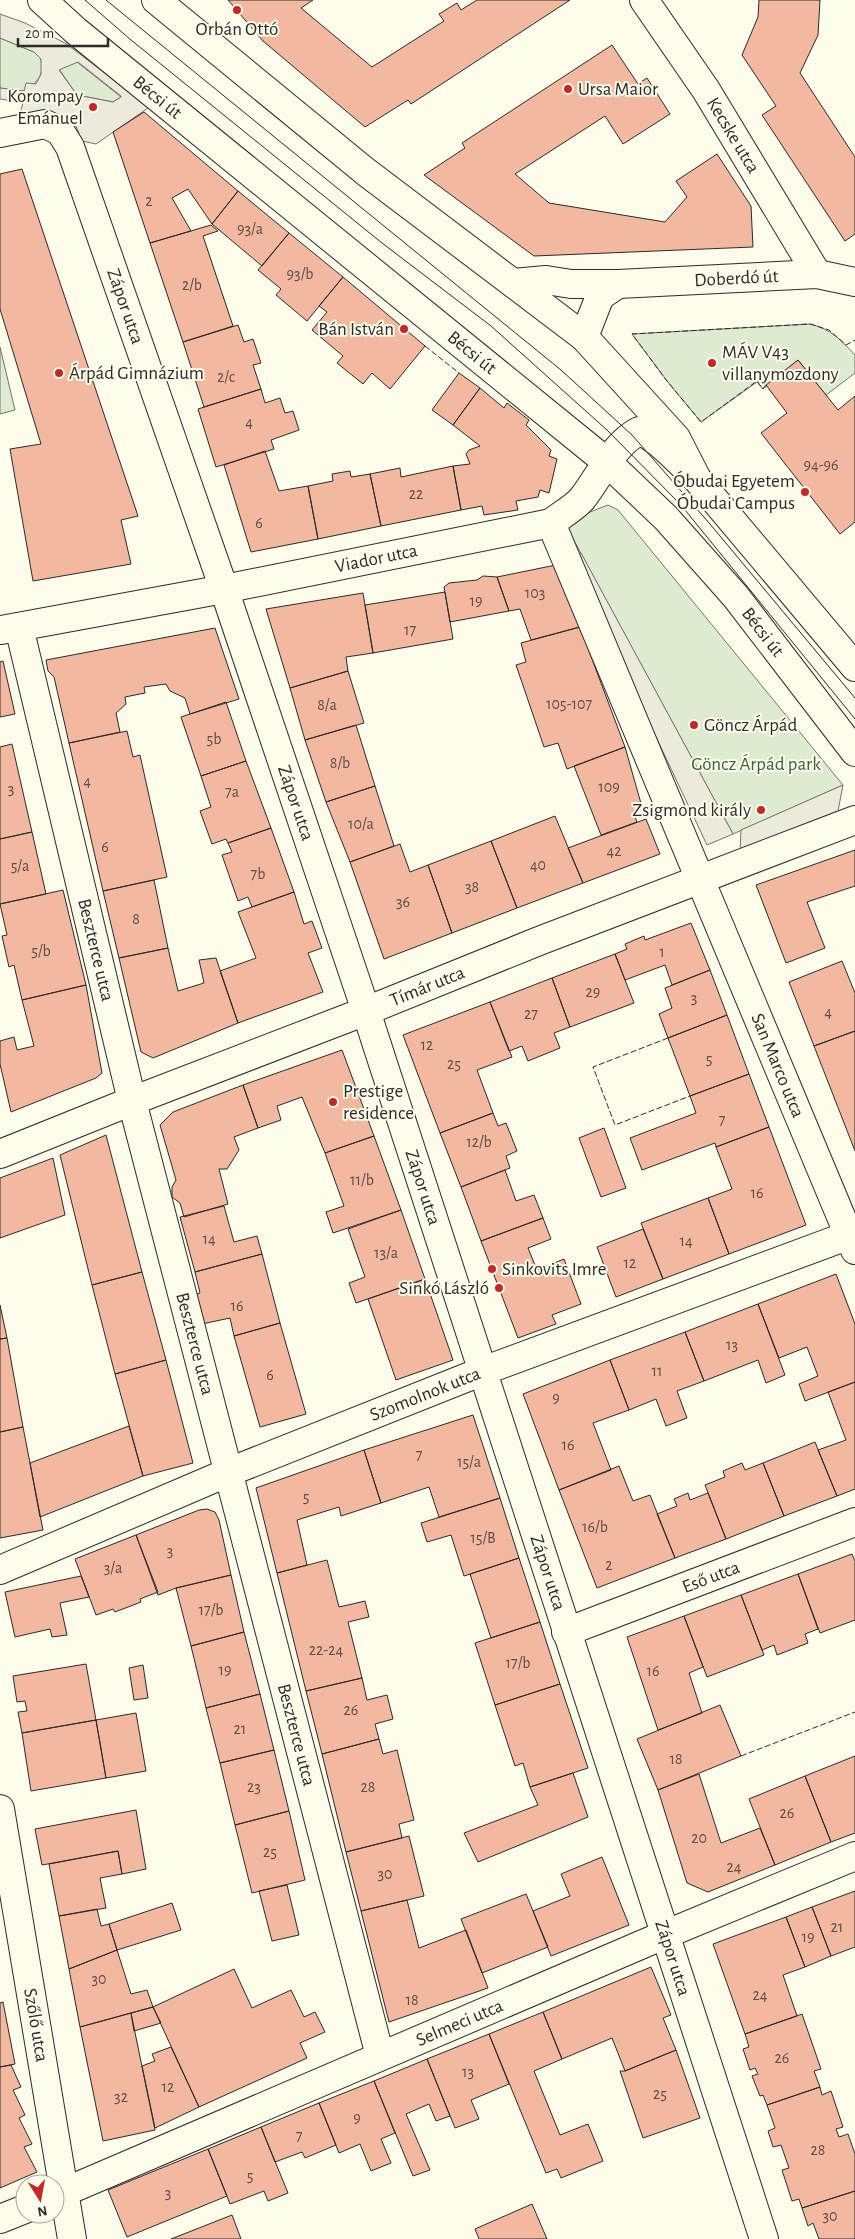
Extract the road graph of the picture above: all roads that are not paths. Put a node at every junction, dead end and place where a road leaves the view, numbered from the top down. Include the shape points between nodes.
1 (156, 0) edge
2 (644, 0) edge
3 (39, 2) edge
4 (0, 133) edge
5 (855, 262) edge
6 (817, 274) junction
7 (855, 282) edge
8 (513, 283) junction
9 (618, 284) junction
10 (584, 337) junction
11 (608, 463) junction
12 (698, 479) junction
13 (551, 523) junction
14 (224, 589) junction
15 (9, 629) edge
16 (855, 667) edge
17 (855, 752) edge
18 (855, 820) edge
19 (701, 879) junction
20 (366, 1012) junction
21 (132, 1101) junction
22 (0, 1154) edge
23 (853, 1239) edge
24 (484, 1371) junction
25 (228, 1472) junction
26 (855, 1522) edge
27 (0, 1570) edge
28 (566, 1632) junction
29 (0, 1810) edge
30 (855, 1856) edge
31 (664, 1935) junction
32 (380, 2056) junction
33 (56, 2174) edge
34 (65, 2191) edge
35 (15, 2213) edge
36 (65, 2215) edge
37 (0, 2219) edge
38 (72, 2239) edge
39 (764, 2239) edge

1 - 8 street via 366,172
2 - 6 street, Kecske utca via 706,90
3 - 11 street, Bécsi út
4 - 14 street, Zápor utca via 45,124 60,131 70,147
5 - 6 street
6 - 7 street, Doberdó út
6 - 9 street, Doberdó út
8 - 9 street, Doberdó út via 546,280 571,284
8 - 10 street
9 - 10 street via 600,296
10 - 12 street via 676,438
11 - 12 street, Viador utca via 639,430
11 - 13 street, Viador utca via 580,501
11 - 17 street, Bécsi út via 666,518 736,598
12 - 16 street
13 - 14 street, Viador utca
13 - 19 street
14 - 15 street, Viador utca
14 - 20 street, Zápor utca
15 - 21 street, Beszterce utca
18 - 19 street, Tímár utca
19 - 20 street, Tímár utca
19 - 23 street, San Marco utca
20 - 21 street, Tímár utca
20 - 24 street, Zápor utca
21 - 22 street, Tímár utca
21 - 25 street, Beszterce utca
23 - 24 street, Szomolnok utca
24 - 25 street, Szomolnok utca
24 - 28 street, Zápor utca
25 - 27 street, Szomolnok utca
25 - 32 street, Beszterce utca
26 - 28 street, Eső utca
28 - 31 street, Zápor utca
29 - 33 street, Szőlő utca
30 - 31 street, Selmeci utca
31 - 32 street, Selmeci utca
31 - 39 street, Zápor utca
32 - 34 street, Selmeci utca
35 - 37 street
36 - 38 street, Szőlő utca

